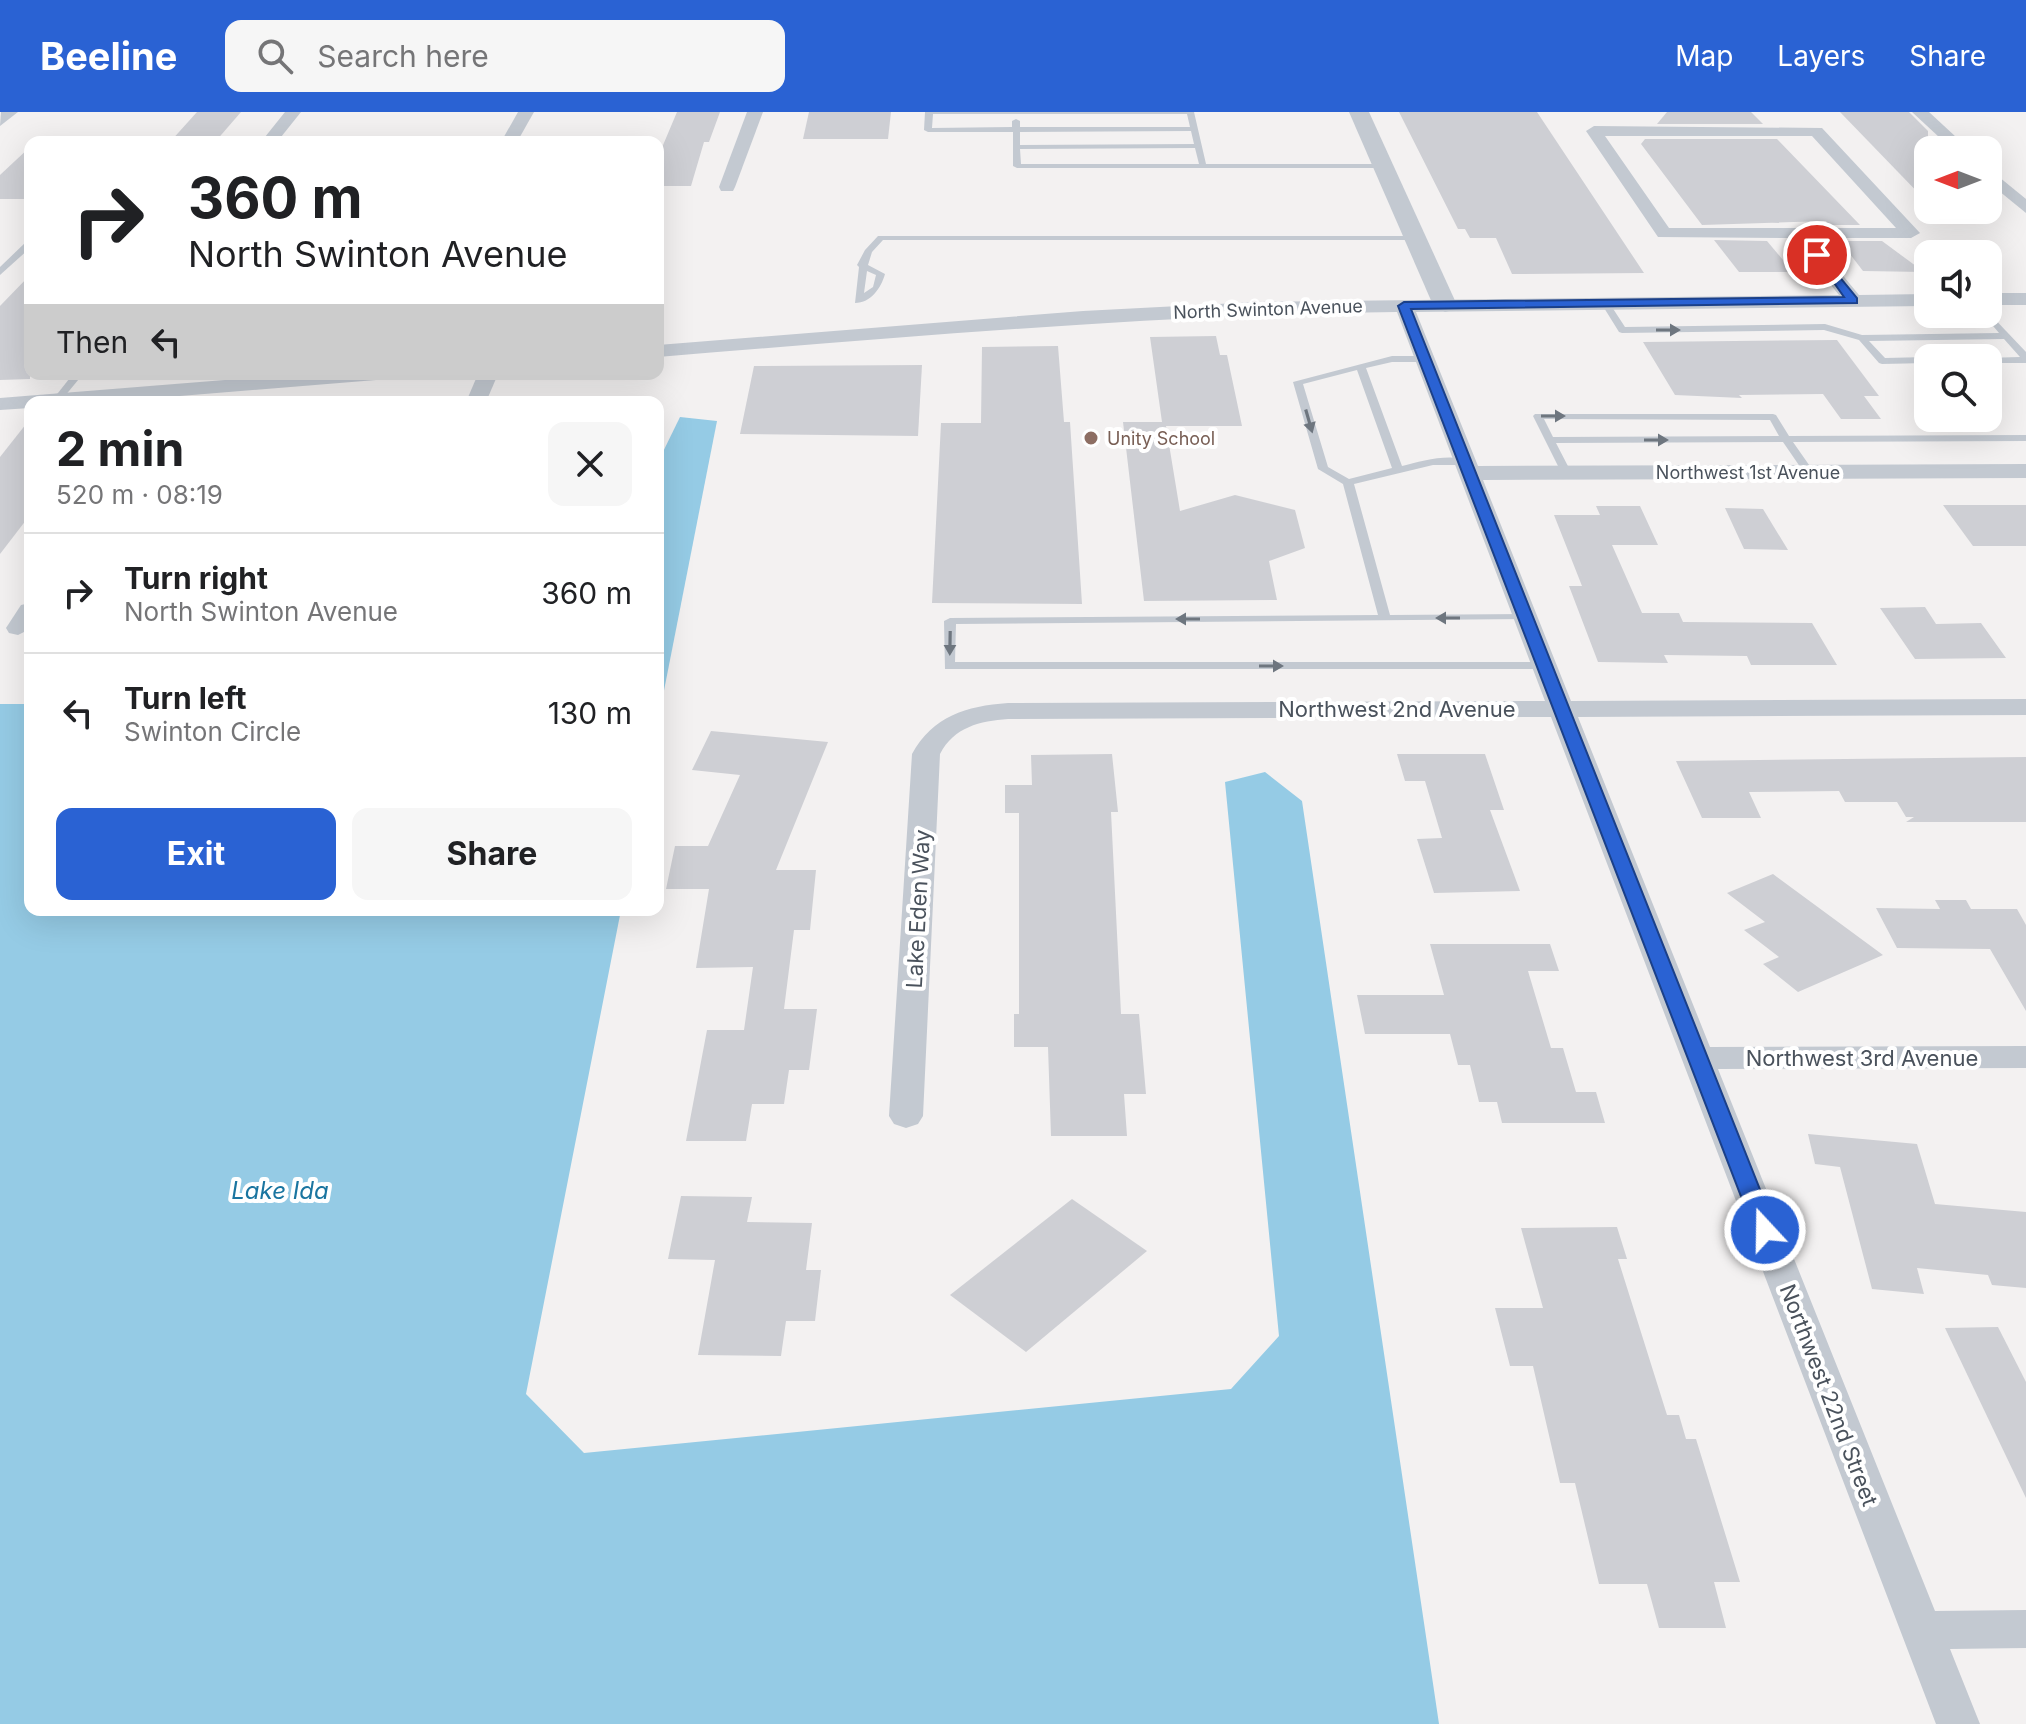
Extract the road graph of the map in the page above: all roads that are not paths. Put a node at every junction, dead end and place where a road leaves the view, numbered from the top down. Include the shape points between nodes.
1 (10, 112) edge
2 (293, 112) edge
3 (526, 112) edge
4 (755, 112) edge
5 (1016, 112) edge
6 (1359, 112) edge
7 (1637, 112) edge
8 (1920, 112) edge
9 (0, 121) edge
10 (1016, 129) junction
11 (1194, 129) junction
12 (1651, 131) junction
13 (274, 136) edge
14 (512, 136) edge
15 (1947, 136) edge
16 (1198, 146) junction
17 (1016, 147) junction
18 (1203, 166) junction
19 (1383, 166) junction
20 (2002, 186) edge
21 (727, 187) dead end
22 (2026, 208) edge
23 (1798, 233) junction
24 (1416, 238) junction
25 (24, 249) edge
26 (861, 265) junction
27 (0, 272) edge
28 (2002, 299) edge
29 (2026, 299) edge
30 (1853, 300) junction
31 (1914, 300) edge
32 (1605, 303) junction
33 (1445, 305) junction
34 (1404, 306) junction
35 (2000, 328) edge
36 (2007, 336) junction
37 (1862, 338) junction
38 (664, 351) edge
39 (1425, 359) junction
40 (2026, 359) edge
41 (1914, 360) edge
42 (2002, 360) edge
43 (1361, 367) junction
44 (73, 380) edge
45 (286, 380) edge
46 (60, 396) edge
47 (176, 396) edge
48 (24, 402) edge
49 (0, 404) edge
50 (2026, 438) edge
51 (1786, 439) junction
52 (1550, 440) junction
53 (1468, 468) junction
54 (1398, 470) junction
55 (2026, 471) edge
56 (1566, 472) junction
57 (1809, 472) junction
58 (1348, 482) junction
59 (1526, 617) junction
60 (1385, 618) junction
61 (1545, 666) junction
62 (2026, 707) edge
63 (1562, 709) junction
64 (962, 719) joint
65 (2026, 1057) edge
66 (1698, 1058) junction
67 (906, 1116) dead end
68 (2026, 1629) edge
69 (1921, 1630) junction
70 (1958, 1724) edge

1 - 9 street
2 - 13 street
3 - 14 street
4 - 21 street
5 - 10 lane
5 - 10 lane via 929,112 928,130
5 - 11 lane via 1190,112
6 - 19 street
7 - 12 street
8 - 15 street
10 - 11 lane
10 - 17 lane
11 - 16 lane
12 - 23 street via 1594,131 1664,233
12 - 23 street via 1816,131 1911,233
16 - 17 lane
16 - 18 lane
17 - 18 lane via 1017,166
18 - 19 lane
19 - 24 street
20 - 22 street
23 - 30 street
24 - 26 lane via 910,236 881,238 867,248
24 - 33 street
25 - 27 lane
26 - 26 lane via 863,282 858,301 877,288 881,274
28 - 29 street
30 - 31 street, North Swinton Avenue
30 - 32 street, North Swinton Avenue
32 - 33 street, North Swinton Avenue
32 -> 37 lane via 1622,330 1825,327
33 - 34 street, North Swinton Avenue
34 - 38 street, North Swinton Avenue via 1157,312
34 - 39 street, Northwest 22nd Street
35 - 36 lane
36 - 37 lane
36 - 40 lane
37 - 41 lane via 1882,361
39 - 43 lane via 1392,359
39 - 53 street, Northwest 22nd Street
40 - 42 lane
43 - 54 lane
43 -> 58 lane via 1298,382 1323,469
44 - 46 lane
45 - 47 street
48 - 49 street
50 - 51 lane
52 -> 51 lane
52 -> 51 lane via 1538,416 1773,417
51 - 57 lane
52 - 56 lane
53 - 54 lane via 1433,462
53 - 56 street, Northwest 1st Avenue
53 - 59 street, Northwest 22nd Street
54 - 58 lane
55 - 57 street, Northwest 1st Avenue
56 - 57 street, Northwest 1st Avenue
58 - 60 lane
59 -> 60 lane
59 - 61 street, Northwest 22nd Street
60 -> 61 lane via 950,621 949,666
61 - 63 street, Northwest 22nd Street
62 - 63 street, Northwest 2nd Avenue
63 - 64 street, Northwest 2nd Avenue via 1008,711
63 - 66 street, Northwest 22nd Street
64 - 67 street, Lake Eden Way via 932,740 926,754
65 - 66 street, Northwest 3rd Avenue
66 - 69 street, Northwest 22nd Street
68 - 69 street
69 - 70 street, Northwest 22nd Street

